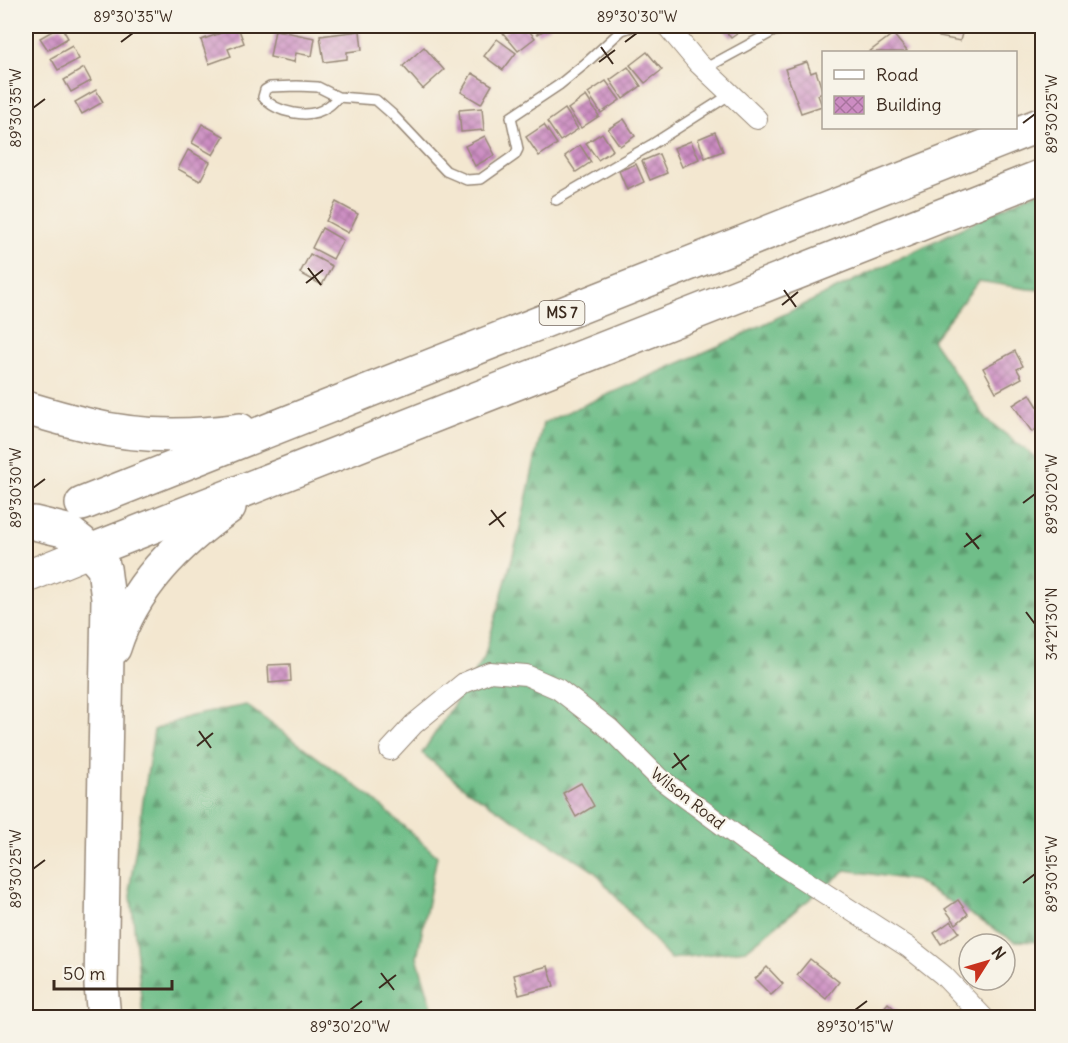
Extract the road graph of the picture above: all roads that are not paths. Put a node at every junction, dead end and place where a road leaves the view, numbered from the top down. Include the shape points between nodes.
1 (634, 26) edge
2 (667, 26) edge
3 (807, 26) edge
4 (622, 28) edge
5 (704, 69) junction
6 (731, 94) junction
7 (338, 97) junction
8 (757, 119) dead end
9 (1042, 124) edge
10 (1042, 176) edge
11 (556, 201) dead end
12 (337, 402) junction
13 (26, 408) edge
14 (267, 480) junction
15 (82, 504) joint
16 (30, 525) edge
17 (90, 551) junction
18 (26, 577) edge
19 (108, 670) junction
20 (390, 750) dead end
21 (104, 1017) edge
22 (984, 1017) edge

1 - 4 lane
2 - 5 street
3 - 5 lane via 774,31
4 - 7 lane via 559,85 511,117 518,149 481,179 466,180 446,171 376,100
5 - 6 street
6 - 8 street
6 - 11 lane
7 - 7 lane via 318,87 297,86 270,87 263,97 285,111 306,114 326,109
9 - 12 highway, MS 7
10 - 14 highway
12 - 13 highway via 239,430 193,434 135,433 90,426
12 - 15 highway, MS 7
14 - 17 highway
14 - 19 highway via 216,516 151,576 118,635
15 - 16 highway, MS 7
16 - 17 highway via 67,531
17 - 18 highway
17 - 19 highway via 104,568
19 - 21 highway via 101,986
20 - 22 street, Wilson Road via 414,724 473,679 490,672 526,675 547,684 610,729 659,778 748,844 908,947 943,975

